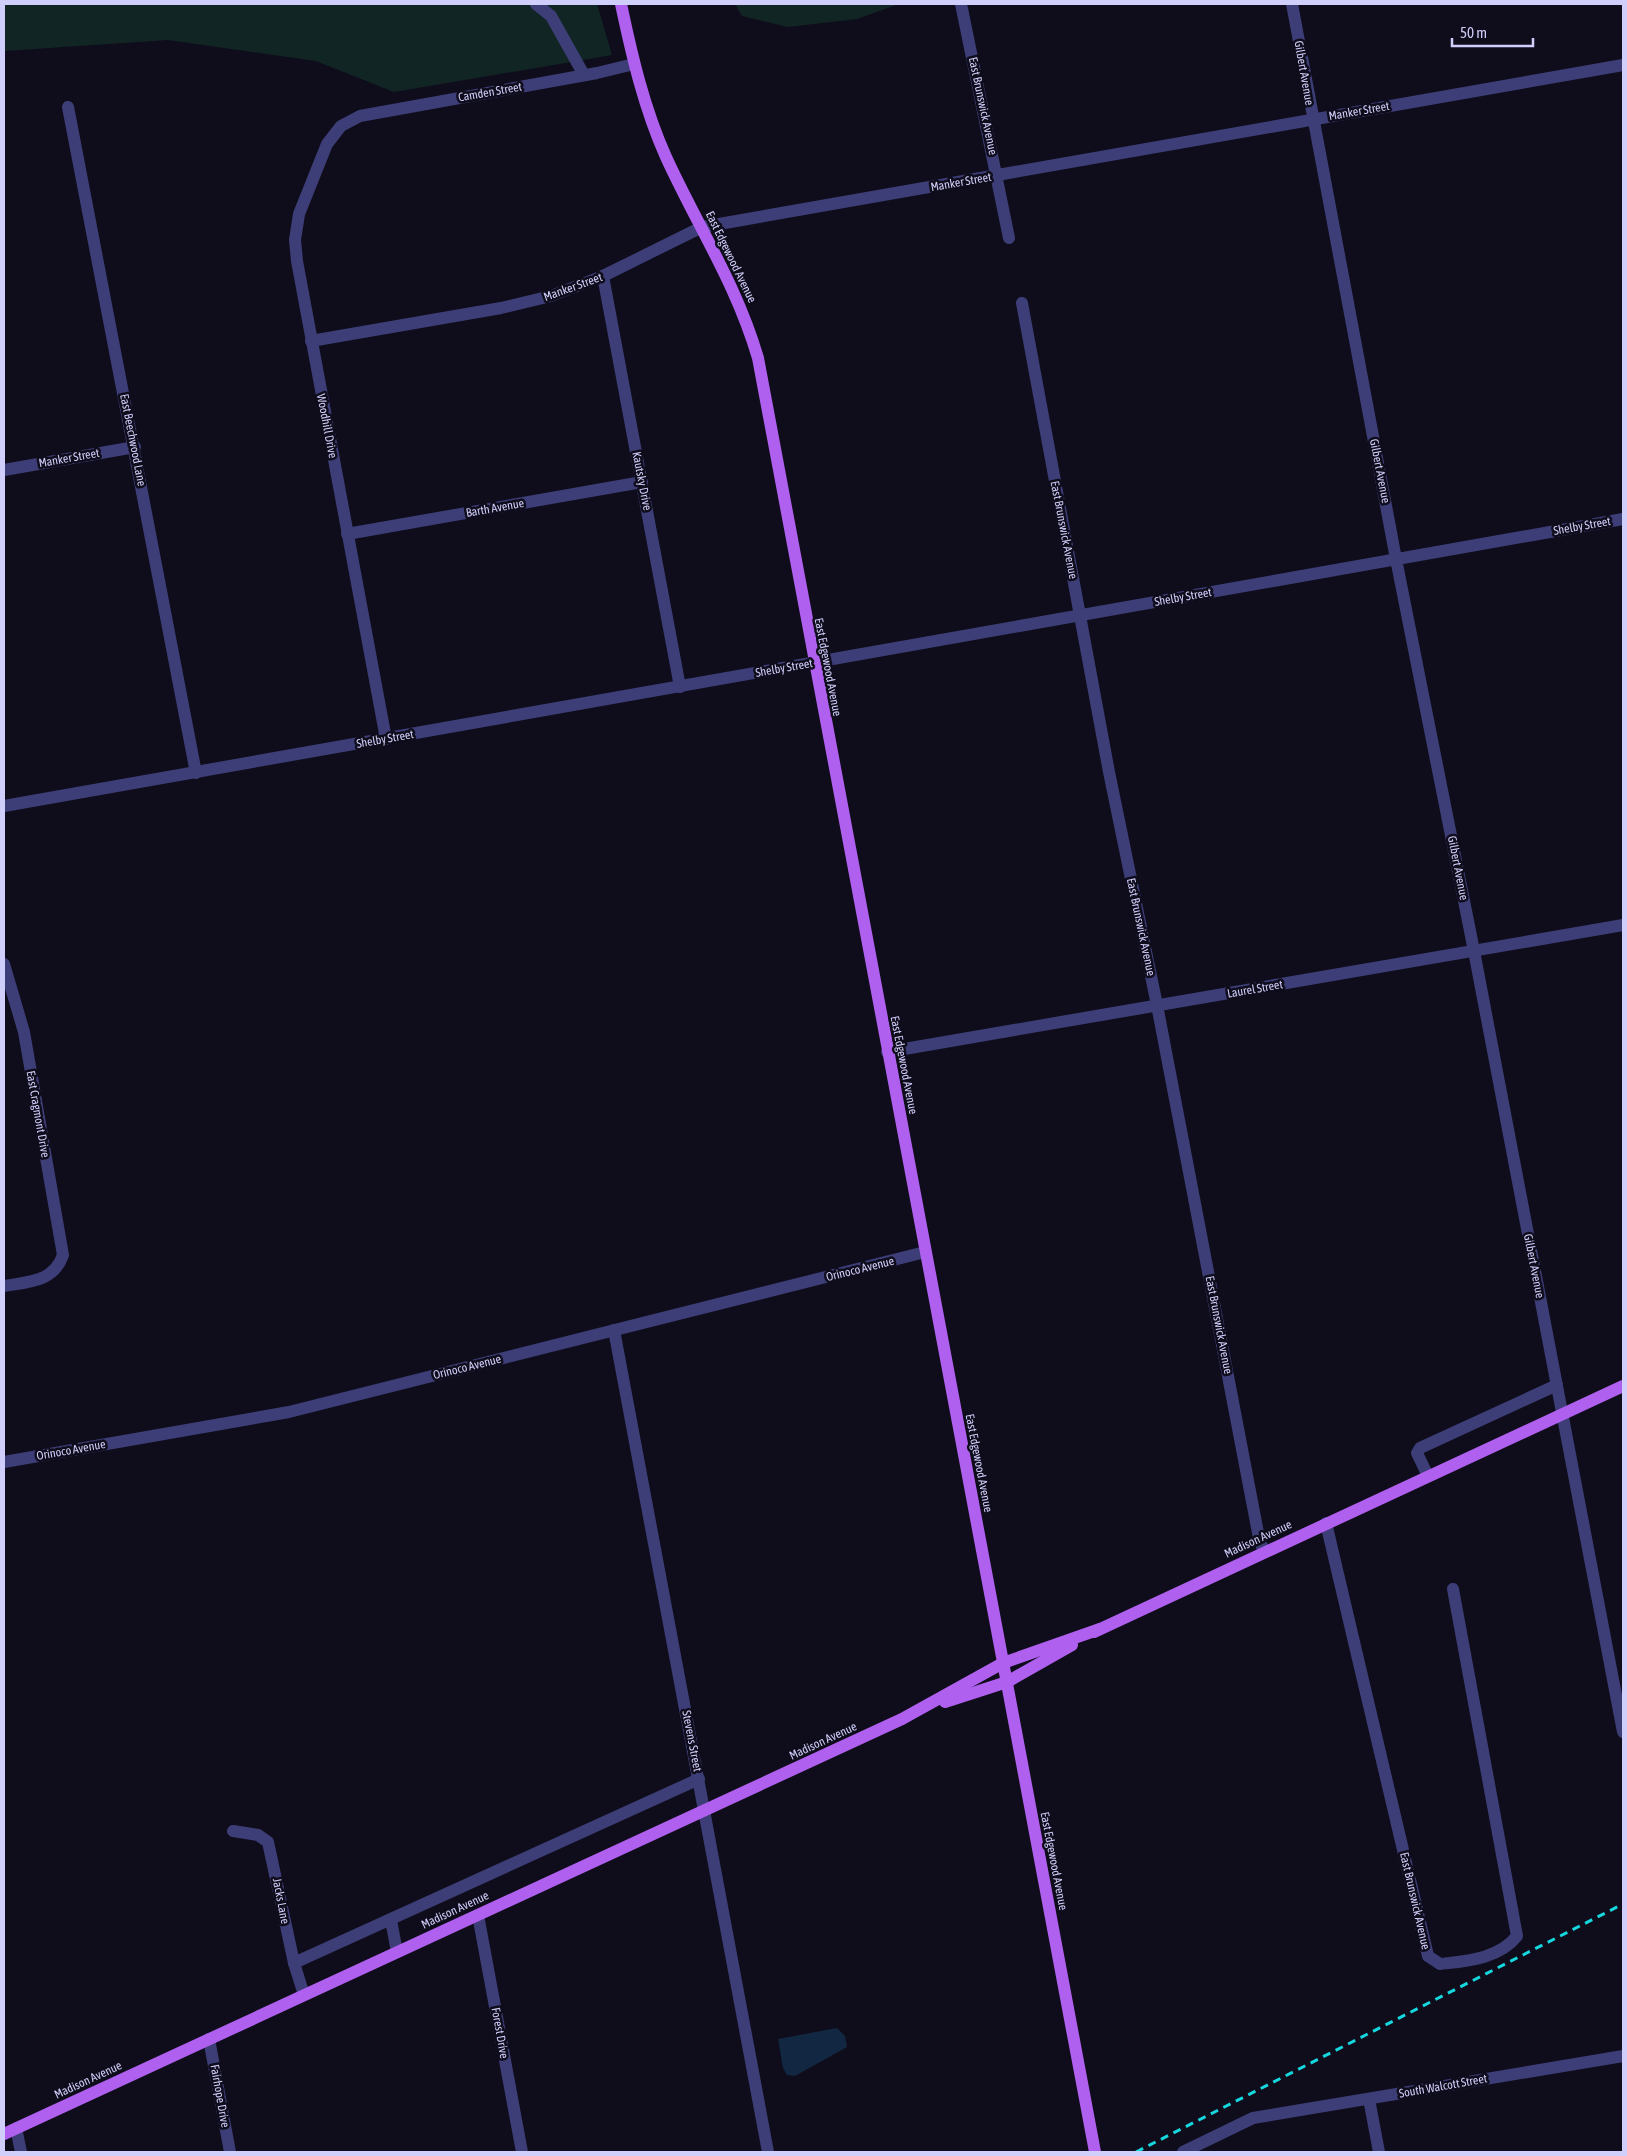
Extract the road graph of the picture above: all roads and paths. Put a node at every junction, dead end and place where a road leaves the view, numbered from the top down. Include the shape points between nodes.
1 (536, 4) edge
2 (621, 4) edge
3 (961, 4) edge
4 (1292, 4) edge
5 (634, 64) junction
6 (1623, 65) edge
7 (584, 75) junction
8 (68, 106) dead end
9 (1313, 119) junction
10 (346, 123) joint
11 (998, 176) junction
12 (702, 227) junction
13 (1009, 238) dead end
14 (603, 276) junction
15 (1022, 303) dead end
16 (311, 341) junction
17 (134, 447) junction
18 (4, 470) edge
19 (642, 482) junction
20 (1623, 519) edge
21 (348, 534) junction
22 (1396, 559) junction
23 (1080, 615) junction
24 (813, 663) junction
25 (680, 687) junction
26 (386, 739) junction
27 (196, 773) junction
28 (4, 806) edge
29 (1623, 925) edge
30 (1474, 951) junction
31 (4, 964) edge
32 (1158, 1005) junction
33 (887, 1052) junction
34 (926, 1252) junction
35 (4, 1286) edge
36 (614, 1330) junction
37 (1557, 1385) junction
38 (1623, 1386) edge
39 (1563, 1414) junction
40 (4, 1462) edge
41 (1428, 1476) junction
42 (1326, 1523) junction
43 (1264, 1552) junction
44 (1453, 1589) dead end
45 (1100, 1629) junction
46 (1003, 1662) junction
47 (1007, 1682) junction
48 (919, 1711) junction
49 (1623, 1732) edge
50 (699, 1779) junction
51 (705, 1810) junction
52 (234, 1831) dead end
53 (478, 1914) junction
54 (391, 1920) junction
55 (397, 1952) junction
56 (294, 1963) junction
57 (304, 1995) junction
58 (209, 2039) junction
59 (1623, 2056) edge
60 (1369, 2099) junction
61 (16, 2128) junction
62 (4, 2134) edge
63 (21, 2152) edge
64 (230, 2152) edge
65 (522, 2152) edge
66 (768, 2152) edge
67 (1095, 2152) edge
68 (1184, 2152) edge
69 (1379, 2152) edge

1 - 7 street via 551,16
2 - 5 main road, East Edgewood Avenue
3 - 11 street, East Brunswick Avenue
4 - 9 street, Gilbert Avenue
5 - 7 street, Camden Street
5 - 12 main road, East Edgewood Avenue via 659,141
6 - 9 street, Manker Street
7 - 10 street, Camden Street via 377,112
8 - 17 street, East Beechwood Lane
9 - 11 street, Manker Street
9 - 22 street, Gilbert Avenue
10 - 16 street, Woodhill Drive via 327,144 302,204 296,230 296,255
11 - 12 street, Manker Street
11 - 13 street, East Brunswick Avenue
12 - 14 street, Manker Street
12 - 24 main road, East Edgewood Avenue via 739,302 758,358
14 - 16 street, Manker Street via 551,296 511,306
14 - 19 street, Kautsky Drive
15 - 23 street, East Brunswick Avenue
16 - 21 street, Woodhill Drive
17 - 18 street, Manker Street
17 - 27 street, East Beechwood Lane
19 - 21 street, Barth Avenue
19 - 25 street, Kautsky Drive
20 - 22 street, Shelby Street
21 - 26 street, Woodhill Drive
22 - 23 street, Shelby Street
22 - 30 street, Gilbert Avenue
23 - 24 street, Shelby Street
23 - 32 street, East Brunswick Avenue
24 - 25 street, Shelby Street
24 - 33 main road, East Edgewood Avenue
25 - 26 street, Shelby Street
26 - 27 street, Shelby Street
27 - 28 street, Shelby Street
29 - 30 street, Laurel Street
30 - 32 street, Laurel Street
30 - 37 street, Gilbert Avenue
31 - 35 street, East Cragmont Drive via 24,1032 63,1250 59,1265 44,1278
32 - 33 street, Laurel Street
32 - 43 street, East Brunswick Avenue
33 - 34 main road, East Edgewood Avenue
34 - 36 street, Orinoco Avenue
34 - 46 main road, East Edgewood Avenue
36 - 40 street, Orinoco Avenue via 289,1412
36 - 50 street, Stevens Street
37 - 39 street, Gilbert Avenue
37 - 41 street via 1420,1448 1417,1453
38 - 39 main road, Madison Avenue
39 - 41 main road, Madison Avenue
39 - 49 street, Gilbert Avenue
41 - 42 main road, Madison Avenue
42 - 43 main road, Madison Avenue
42 - 44 street, East Brunswick Avenue via 1428,1956 1440,1964 1490,1955 1510,1946 1516,1936
43 - 45 main road, Madison Avenue
45 - 46 main road, Madison Avenue
45 - 47 main road, Madison Avenue
46 - 47 main road, East Edgewood Avenue
46 - 48 main road, Madison Avenue
47 - 48 main road, Madison Avenue
47 - 67 main road, East Edgewood Avenue
48 - 51 main road, Madison Avenue
50 - 51 street, Stevens Street
50 - 54 street, Madison Avenue
51 - 53 main road, Madison Avenue
51 - 66 street, Stevens Street
52 - 56 street, Jacks Lane via 258,1835 268,1842
53 - 55 main road, Madison Avenue
53 - 65 street, Forest Drive
54 - 55 street
54 - 56 street, Madison Avenue
55 - 57 main road, Madison Avenue
56 - 57 street, Jacks Lane
57 - 58 main road, Madison Avenue
58 - 61 main road, Madison Avenue
58 - 64 street, Fairhope Drive
59 - 60 street, South Walcott Street
60 - 68 street, South Walcott Street via 1253,2118
60 - 69 street
61 - 62 main road, Madison Avenue
61 - 63 street

